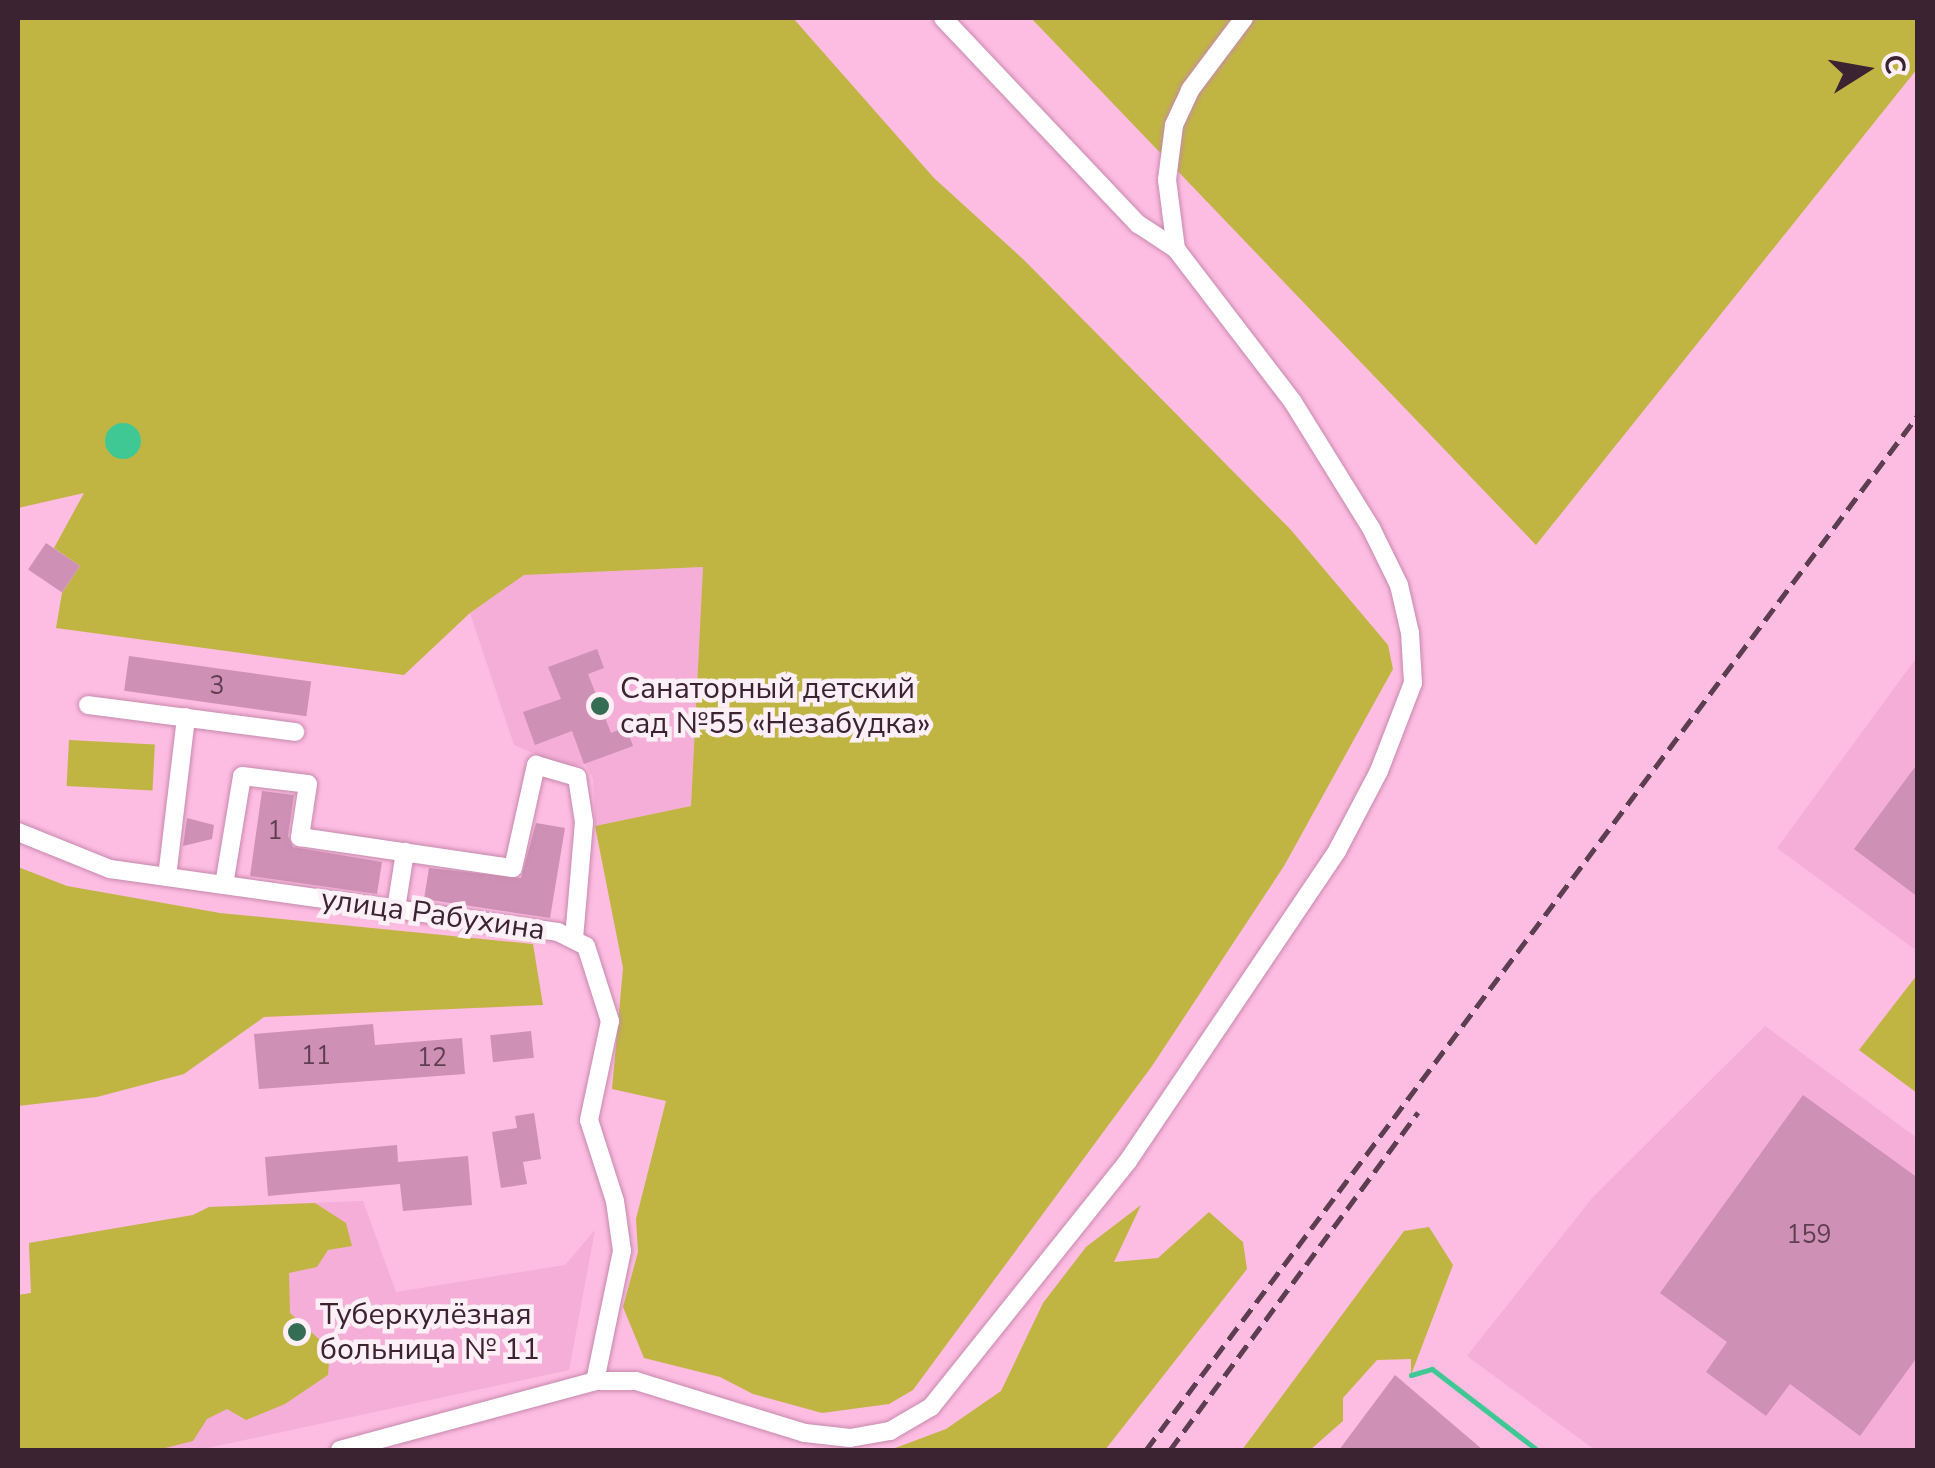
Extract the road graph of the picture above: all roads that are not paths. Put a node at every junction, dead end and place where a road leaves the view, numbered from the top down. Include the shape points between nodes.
1 (943, 18) edge
2 (1244, 18) edge
3 (1176, 249) junction
4 (88, 705) dead end
5 (186, 717) junction
6 (295, 732) dead end
7 (18, 832) edge
8 (405, 852) junction
9 (168, 877) junction
10 (224, 885) junction
11 (396, 909) junction
12 (574, 938) junction
13 (595, 1380) junction
14 (340, 1450) edge

1 - 3 street via 1138,224
2 - 3 street via 1190,90 1174,125 1168,180
3 - 13 street via 1293,402 1399,586 1413,684 1379,771 1337,851 1128,1161 930,1408 890,1431 850,1438 804,1433 636,1382
4 - 5 street
5 - 6 street
5 - 9 street
7 - 9 street, улица Рабухина via 81,861
8 - 10 street via 300,837 308,784 242,776
8 - 11 street
8 - 12 street via 513,868 536,765 576,776 584,822
9 - 10 street, улица Рабухина
10 - 11 street, улица Рабухина
11 - 12 street, улица Рабухина
12 - 13 street, улица Рабухина via 586,946 606,996 610,1021 589,1120 621,1230
13 - 14 street

